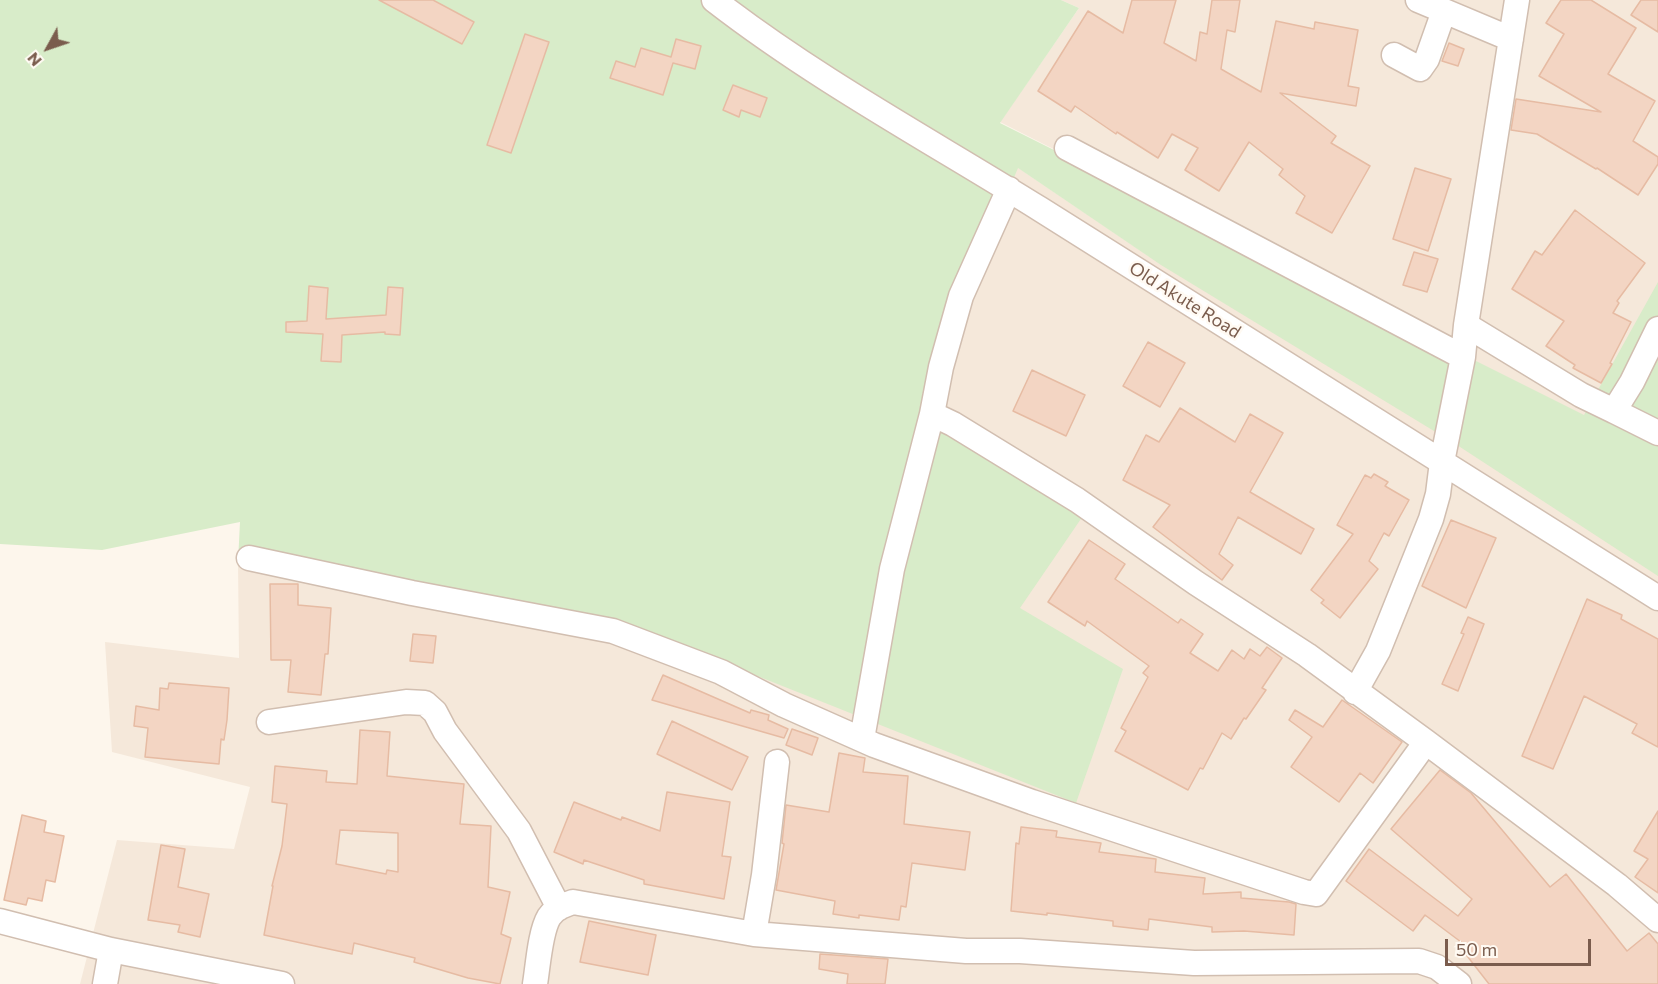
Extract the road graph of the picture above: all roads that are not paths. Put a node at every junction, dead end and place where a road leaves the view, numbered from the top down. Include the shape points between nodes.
1 (714, 0) edge
2 (1418, 0) edge
3 (1517, 0) edge
4 (1444, 11) junction
5 (1512, 39) junction
6 (1394, 55) dead end
7 (1067, 148) dead end
8 (1009, 189) junction
9 (1466, 325) junction
10 (1658, 329) edge
11 (1463, 357) junction
12 (1614, 411) junction
13 (932, 414) junction
14 (1658, 433) edge
15 (1442, 462) junction
16 (249, 558) dead end
17 (1658, 598) edge
18 (1356, 692) junction
19 (269, 722) dead end
20 (862, 739) junction
21 (1426, 742) junction
22 (777, 762) dead end
23 (559, 908) junction
24 (1658, 920) edge
25 (0, 921) edge
26 (753, 934) junction
27 (111, 950) junction
28 (105, 984) edge
29 (282, 984) edge
30 (535, 984) edge
31 (1459, 984) edge

1 - 8 street, Old Akute Road via 831,81
2 - 4 street
3 - 5 street
4 - 5 street
4 - 6 street via 1420,69
5 - 9 street
7 - 11 street
8 - 13 street via 961,296
8 - 15 street, Old Akute Road
9 - 11 street
9 - 12 street
10 - 12 street
11 - 15 street
12 - 14 street
13 - 18 street via 1077,500
13 - 20 street via 892,569
15 - 17 street, Old Akute Road
15 - 18 street via 1431,519 1378,651
16 - 20 street via 613,631 721,672
18 - 21 street
19 - 23 street via 406,702 425,703 519,831
20 - 21 street via 1032,802 1316,894
21 - 24 street
22 - 26 street
23 - 26 street via 573,902
23 - 30 street via 549,918 543,934
25 - 27 street
26 - 31 street via 1194,963 1419,961 1437,967
27 - 28 street
27 - 29 street

